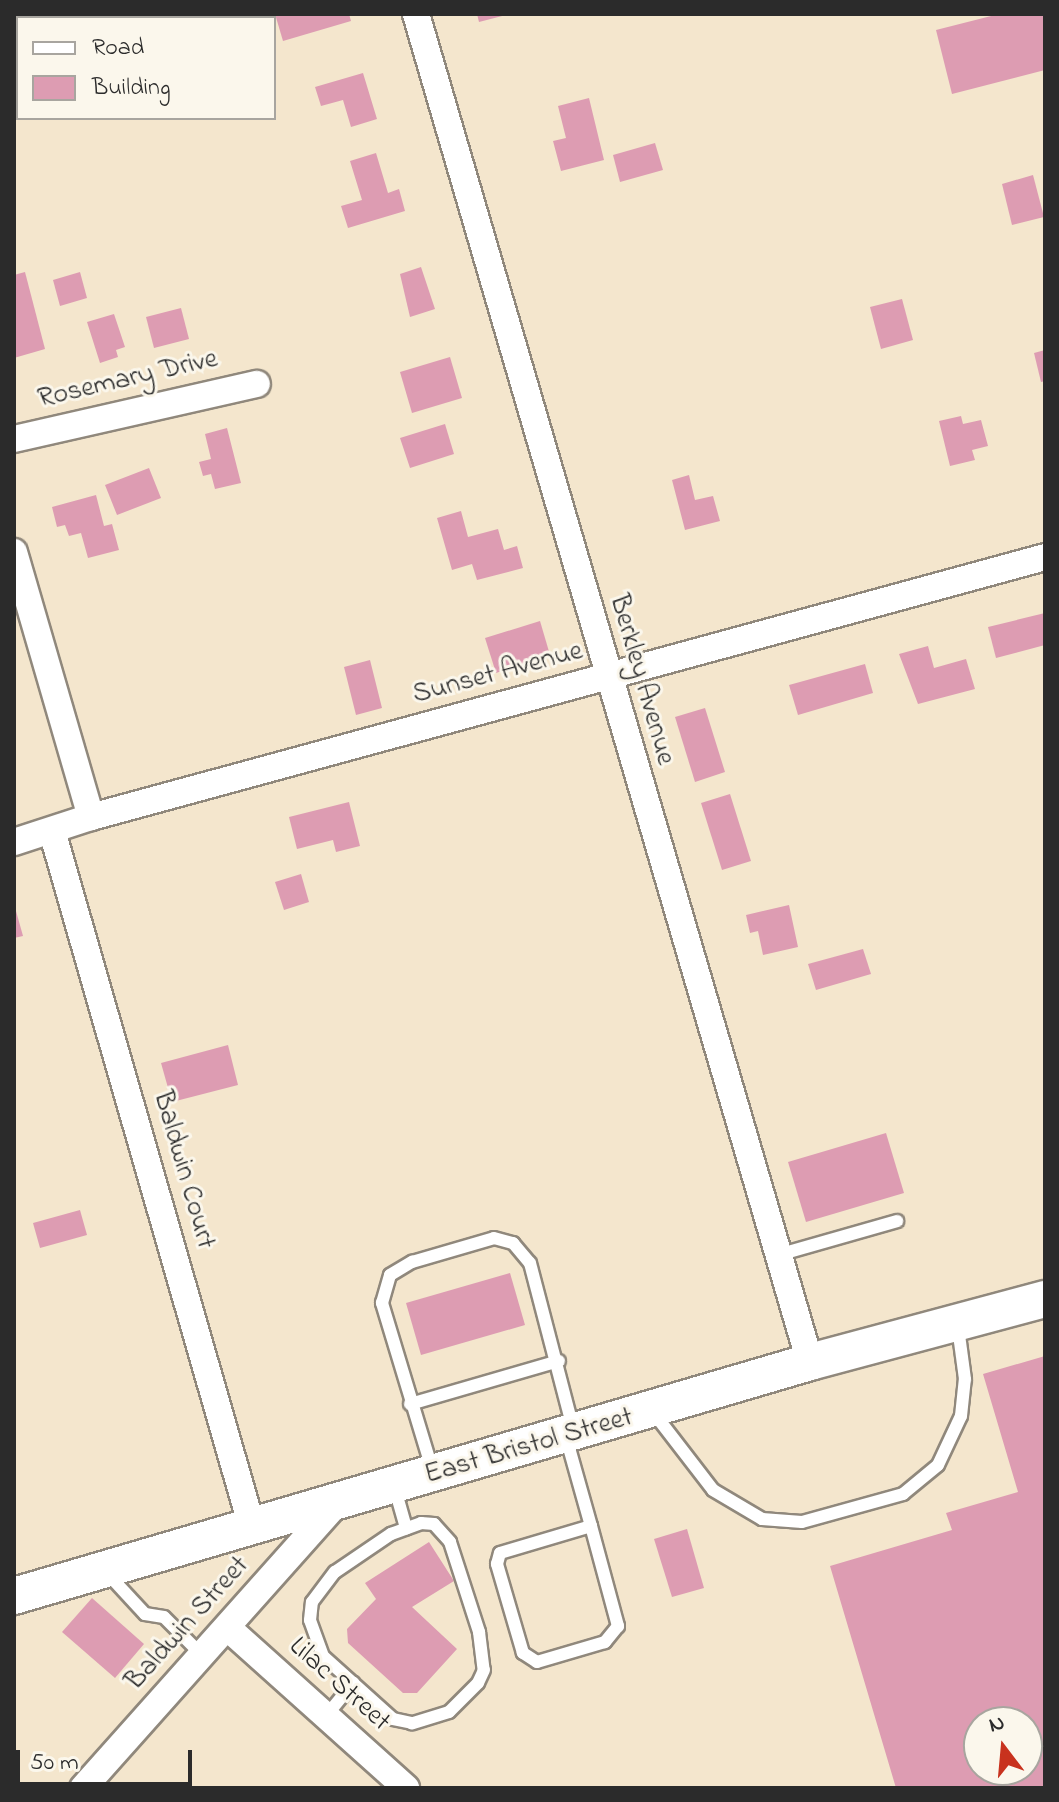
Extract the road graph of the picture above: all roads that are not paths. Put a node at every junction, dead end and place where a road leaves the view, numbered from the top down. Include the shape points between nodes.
1 (21, 14) edge
2 (416, 14) edge
3 (14, 16) edge
4 (257, 384) dead end
5 (14, 439) edge
6 (14, 552) edge
7 (1045, 557) edge
8 (607, 678) junction
9 (91, 817) junction
10 (52, 831) junction
11 (14, 842) edge
12 (897, 1221) dead end
13 (778, 1255) junction
14 (1045, 1299) edge
15 (958, 1324) junction
16 (559, 1361) junction
17 (810, 1362) junction
18 (410, 1404) junction
19 (653, 1412) junction
20 (570, 1436) junction
21 (434, 1475) junction
22 (394, 1486) junction
23 (338, 1502) junction
24 (591, 1526) junction
25 (252, 1527) junction
26 (406, 1528) junction
27 (105, 1571) junction
28 (14, 1596) edge
29 (229, 1629) junction
30 (202, 1655) junction
31 (353, 1683) junction
32 (326, 1716) junction
33 (83, 1788) edge
34 (406, 1788) edge

1 - 3 street
2 - 8 street, Berkley Avenue
4 - 5 street, Rosemary Drive
6 - 9 street
7 - 8 street, Sunset Avenue
8 - 9 street, Sunset Avenue
8 - 13 street, Berkley Avenue
9 - 10 street, Sunset Avenue
10 - 11 street, Sunset Avenue
10 - 25 street, Baldwin Court
12 - 13 lane
13 - 17 street, Berkley Avenue
14 - 15 main road, East Bristol Street
15 - 17 main road, East Bristol Street
15 - 19 lane via 965,1379 961,1416 938,1465 903,1494 802,1522 762,1519 713,1490
16 - 18 lane
16 - 18 lane via 530,1263 513,1243 494,1238 412,1262 390,1275 382,1303
16 - 20 lane
17 - 19 main road, East Bristol Street
18 - 21 lane
19 - 20 main road, East Bristol Street
20 - 21 main road, East Bristol Street
20 - 24 lane
21 - 22 main road, East Bristol Street
22 - 23 main road, East Bristol Street
22 - 26 lane
23 - 25 main road, East Bristol Street
23 - 29 street, Baldwin Street
24 - 24 lane via 618,1626 605,1642 537,1662 523,1653 497,1564 500,1553
25 - 27 main road, East Bristol Street
26 - 31 lane via 335,1572 312,1602 314,1638 323,1656
26 - 31 lane via 434,1524 444,1531 479,1632 484,1670 464,1700 431,1721 393,1719
27 - 28 main road, East Bristol Street
27 - 30 lane via 145,1614 164,1617
29 - 30 street, Baldwin Street
29 - 32 street, Lilac Street
30 - 33 street, Baldwin Street
31 - 32 lane
32 - 34 street, Lilac Street

